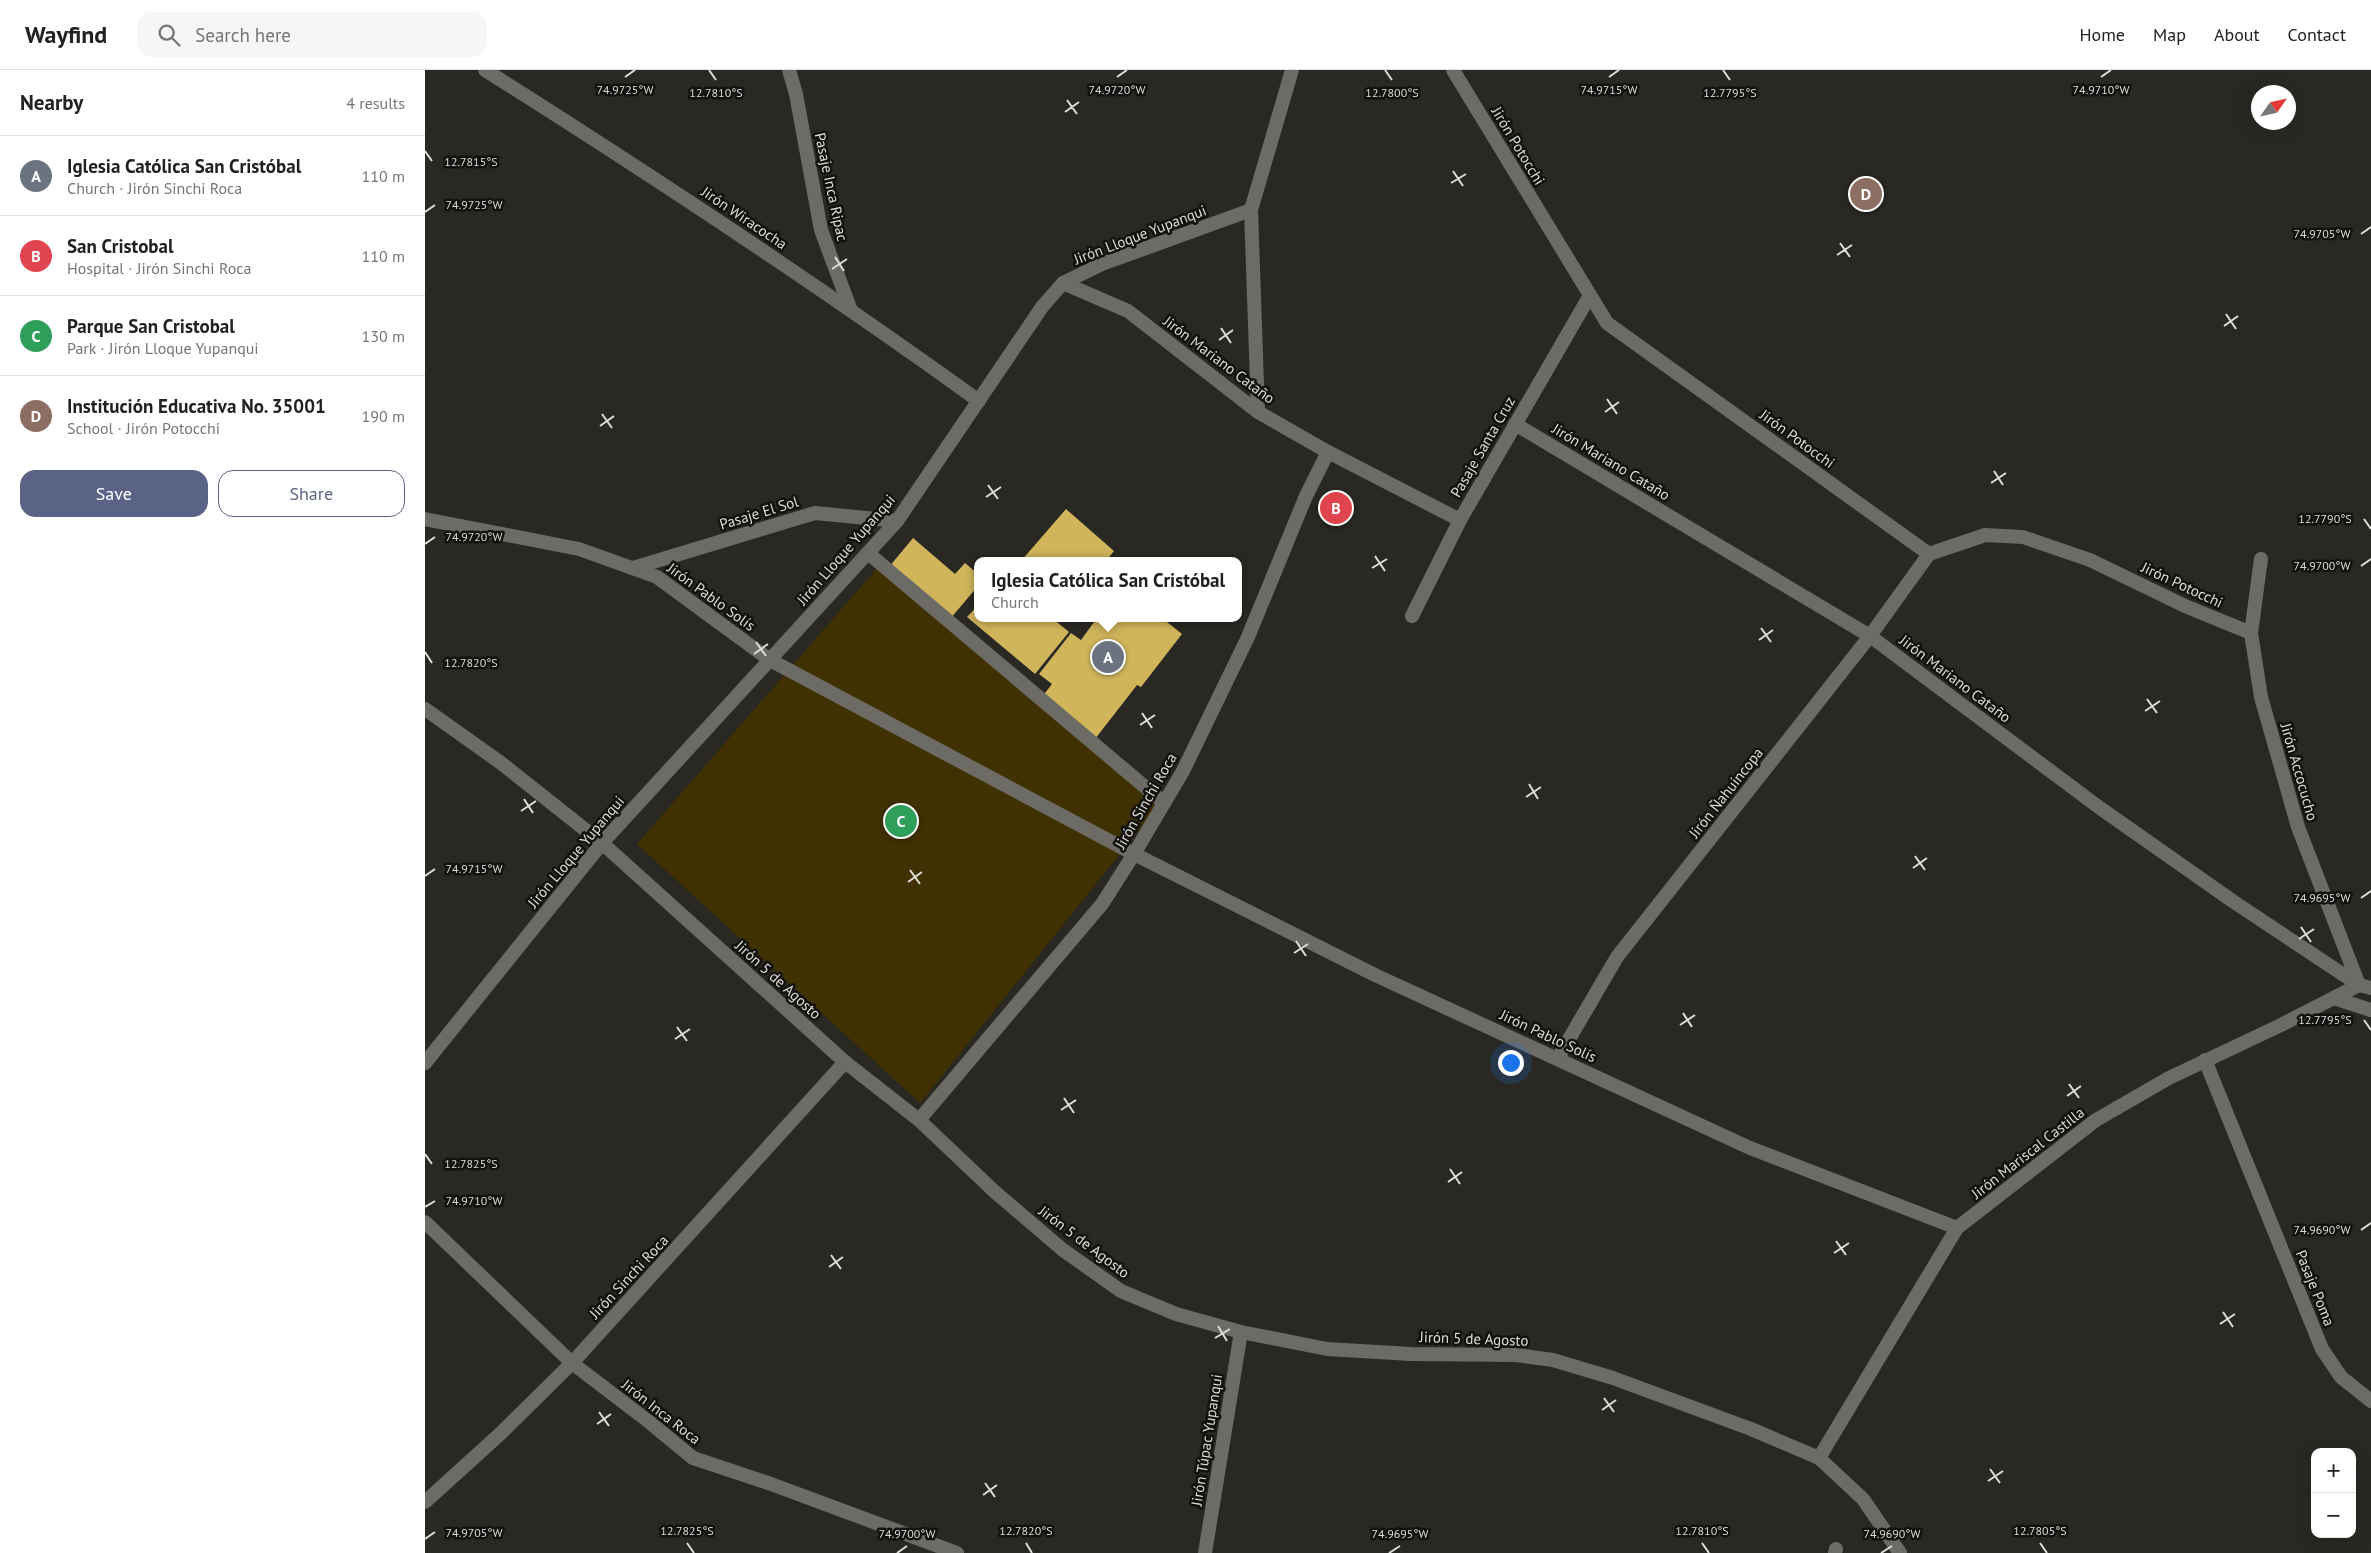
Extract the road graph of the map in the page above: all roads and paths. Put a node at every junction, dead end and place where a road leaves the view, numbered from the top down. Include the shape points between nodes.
1 (485, 70) edge
2 (789, 70) edge
3 (1292, 70) edge
4 (1453, 70) edge
5 (1251, 210) junction
6 (1063, 283) junction
7 (1589, 296) junction
8 (850, 308) junction
9 (979, 401) junction
10 (1258, 412) junction
11 (1515, 424) junction
12 (1327, 452) junction
13 (425, 519) edge
14 (1460, 520) junction
15 (897, 521) junction
16 (868, 553) junction
17 (1929, 554) junction
18 (2261, 558) dead end
19 (633, 568) junction
20 (1411, 616) dead end
21 (2251, 634) junction
22 (1870, 636) junction
23 (770, 660) junction
24 (425, 709) edge
25 (1164, 803) junction
26 (602, 843) junction
27 (1133, 854) junction
28 (2365, 986) edge
29 (2334, 998) junction
30 (2371, 1010) edge
31 (1558, 1058) junction
32 (2205, 1060) junction
33 (845, 1062) junction
34 (425, 1063) edge
35 (919, 1120) junction
36 (425, 1222) edge
37 (1957, 1228) junction
38 (1241, 1332) junction
39 (571, 1363) junction
40 (2371, 1401) edge
41 (1819, 1458) junction
42 (425, 1502) edge
43 (957, 1553) edge
44 (1205, 1553) edge
45 (1900, 1553) edge

1 - 8 street, Jirón Wiracocha
2 - 8 street, Pasaje Inca Ripac via 821,230
3 - 5 street
4 - 7 street, Jirón Potocchi
5 - 6 street, Jirón Lloque Yupanqui via 1102,264
5 - 10 street
6 - 9 street, Jirón Lloque Yupanqui via 1042,307
6 - 10 street, Jirón Mariano Cataño via 1128,311
7 - 11 street, Pasaje Santa Cruz
7 - 17 street, Jirón Potocchi via 1607,324
8 - 9 street, Jirón Wiracocha
9 - 15 street, Jirón Lloque Yupanqui
10 - 12 street, Jirón Mariano Cataño
11 - 14 street, Pasaje Santa Cruz
11 - 22 street, Jirón Mariano Cataño
12 - 14 street, Jirón Mariano Cataño
12 - 25 street, Jirón Sinchi Roca via 1248,637 1183,771
13 - 19 street, Jirón Pablo Solís via 579,549
14 - 20 street, Pasaje Santa Cruz
15 - 16 street, Jirón Lloque Yupanqui
15 - 19 street, Pasaje El Sol via 815,513
16 - 23 street, Jirón Lloque Yupanqui
16 - 25 street
17 - 21 street, Jirón Potocchi via 1985,535 2023,537 2090,560
17 - 22 street, Jirón Ñahuincopa
18 - 21 street, Jirón Accocucho
19 - 23 street, Jirón Pablo Solís via 657,577
21 - 28 street, Jirón Accocucho via 2261,697 2298,827
22 - 28 street, Jirón Mariano Cataño via 2100,808 2233,902
22 - 31 street, Jirón Ñahuincopa via 1617,957
23 - 26 street, Jirón Lloque Yupanqui
23 - 27 street, Jirón Pablo Solís
24 - 26 street, Jirón 5 de Agosto via 501,763
25 - 27 street, Jirón Sinchi Roca
26 - 33 street, Jirón 5 de Agosto
26 - 34 street, Jirón Lloque Yupanqui
27 - 31 street, Jirón Pablo Solís via 1375,975
27 - 35 street, Jirón Sinchi Roca via 1102,904
28 - 29 street, Jirón Mariscal Castilla
29 - 30 street
29 - 32 street, Jirón Mariscal Castilla
31 - 37 street, Jirón Pablo Solís via 1750,1148
32 - 37 street, Jirón Mariscal Castilla via 2095,1120
32 - 40 street, Pasaje Poma via 2322,1349 2341,1378
33 - 35 street, Jirón 5 de Agosto
33 - 39 street, Jirón Sinchi Roca
35 - 38 street, Jirón 5 de Agosto via 1055,1244 1121,1291 1176,1314
36 - 39 street, Jirón Inca Roca
37 - 41 street, Jirón Mariscal Castilla
38 - 41 street, Jirón 5 de Agosto via 1327,1350 1516,1355 1553,1360 1622,1381
38 - 44 street, Jirón Túpac Yupanqui
39 - 42 street, Jirón Sinchi Roca
39 - 43 street, Jirón Inca Roca via 693,1458
41 - 45 street, Jirón 5 de Agosto via 1863,1499

